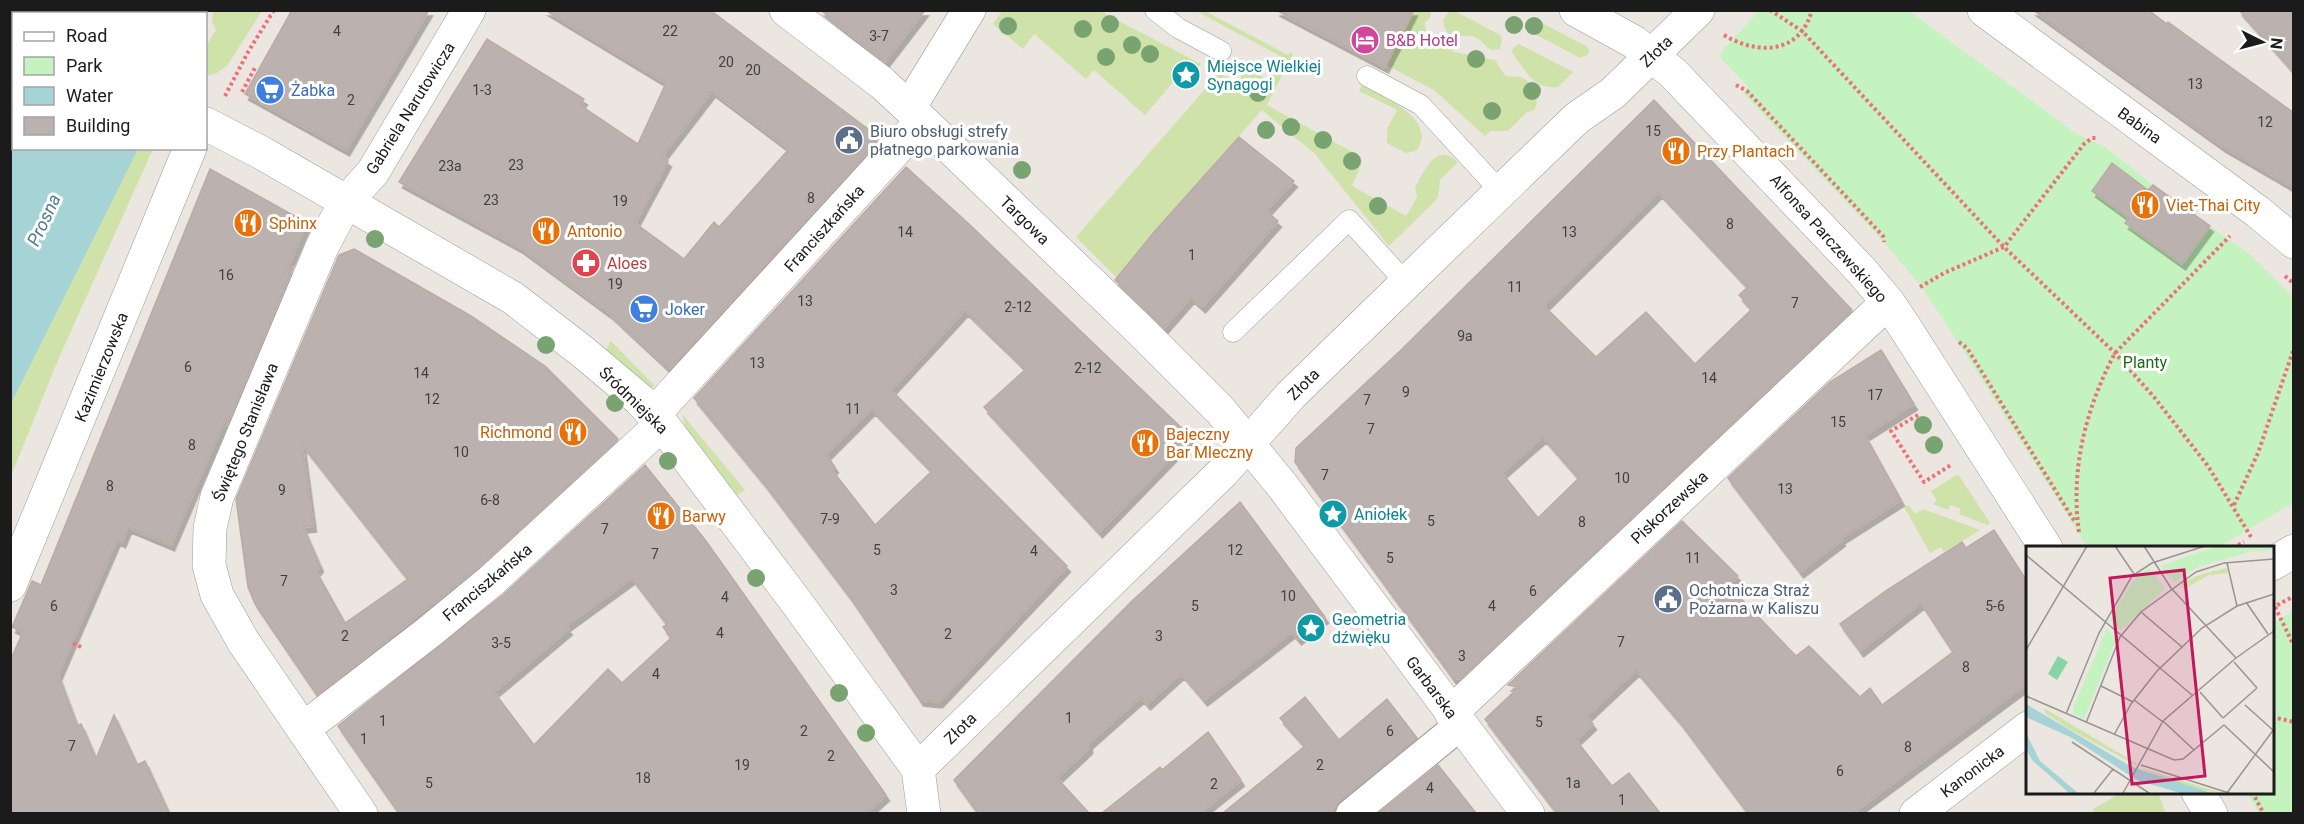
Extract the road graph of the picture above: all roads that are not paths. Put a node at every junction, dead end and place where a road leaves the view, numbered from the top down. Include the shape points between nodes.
1 (469, 10) edge
2 (786, 10) edge
3 (969, 10) edge
4 (1155, 10) edge
5 (1575, 10) edge
6 (1698, 10) edge
7 (1984, 10) edge
8 (1221, 51) dead end
9 (1652, 55) junction
10 (1367, 76) dead end
11 (916, 115) junction
12 (207, 135) edge
13 (194, 150) edge
14 (1501, 192) junction
15 (346, 202) junction
16 (2294, 242) edge
17 (1406, 284) junction
18 (1888, 302) junction
19 (1233, 332) dead end
20 (658, 419) junction
21 (1249, 444) junction
22 (2045, 546) edge
23 (2294, 551) edge
24 (2274, 563) edge
25 (10, 585) edge
26 (1456, 719) junction
27 (303, 729) junction
28 (2026, 730) edge
29 (918, 769) junction
30 (2199, 794) edge
31 (362, 813) edge
32 (924, 813) edge
33 (1350, 813) edge
34 (1528, 813) edge
35 (1916, 813) edge
36 (2211, 813) edge

1 - 15 street, Gabriela Narutowicza via 373,172
2 - 11 street, Targowa via 882,83
3 - 11 street, Franciszkańska
4 - 8 lane via 1178,28
5 - 9 street, Alfonsa Parczewskiego
6 - 9 street, Złota
7 - 16 street, Babina
9 - 14 street, Złota via 1613,93 1577,118
9 - 18 street, Alfonsa Parczewskiego via 1696,95
10 - 14 lane via 1421,105
11 - 20 street, Franciszkańska
11 - 21 street, Targowa via 1143,333
12 - 15 street, Śródmiejska via 262,153
13 - 25 street, Kazimierzowska
14 - 17 street, Złota
15 - 20 street, Śródmiejska via 513,298 583,352
15 - 27 street, Świętego Stanisława via 322,247 222,486 210,528 210,564 217,595
17 - 19 lane via 1348,220
17 - 21 street, Złota via 1291,395
18 - 22 street, Alfonsa Parczewskiego
18 - 26 street, Piskorzewska
20 - 27 street, Franciszkańska via 491,581
20 - 29 street, Śródmiejska
21 - 26 street, Garbarska
21 - 29 street, Złota
23 - 24 street
26 - 33 street, Piskorzewska
26 - 34 street, Garbarska
27 - 31 street, Świętego Stanisława
28 - 35 street, Kanonicka
29 - 32 street, Śródmiejska
30 - 36 street

